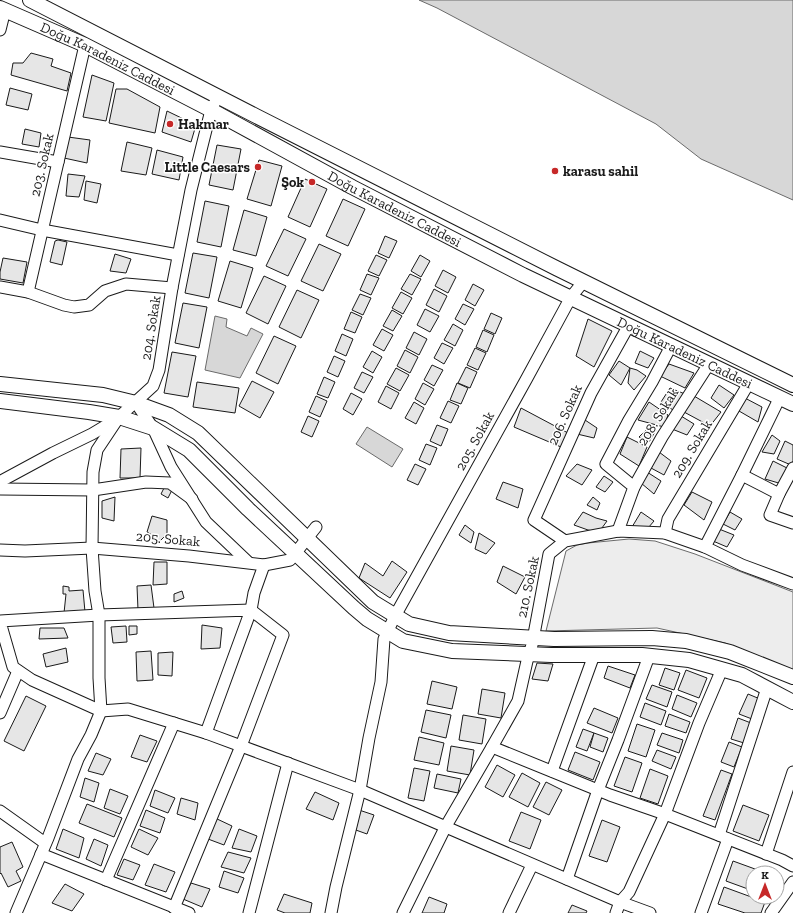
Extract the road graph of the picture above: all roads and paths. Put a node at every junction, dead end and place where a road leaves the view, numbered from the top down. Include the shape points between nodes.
1 (30, 0) edge
2 (2, 9) edge
3 (0, 30) edge
4 (85, 45) junction
5 (218, 96) junction
6 (211, 110) junction
7 (0, 152) edge
8 (58, 162) junction
9 (0, 220) edge
10 (42, 230) junction
11 (178, 255) junction
12 (584, 281) junction
13 (0, 287) edge
14 (172, 288) junction
15 (28, 292) junction
16 (571, 297) junction
17 (628, 325) junction
18 (671, 346) junction
19 (709, 364) junction
20 (749, 383) junction
21 (0, 384) edge
22 (793, 385) edge
23 (780, 397) junction
24 (0, 402) edge
25 (136, 402) junction
26 (793, 404) edge
27 (120, 417) junction
28 (154, 428) junction
29 (793, 468) edge
30 (742, 475) junction
31 (0, 483) edge
32 (634, 487) junction
33 (0, 489) edge
34 (93, 490) junction
35 (779, 494) junction
36 (192, 499) junction
37 (793, 523) edge
38 (316, 527) dead end
39 (618, 531) junction
40 (666, 533) junction
41 (307, 538) junction
42 (565, 541) junction
43 (705, 547) junction
44 (92, 548) junction
45 (0, 550) edge
46 (296, 553) junction
47 (248, 562) junction
48 (264, 565) junction
49 (793, 584) edge
50 (251, 610) junction
51 (100, 615) junction
52 (395, 616) junction
53 (0, 621) edge
54 (388, 632) junction
55 (531, 646) junction
56 (594, 656) junction
57 (649, 656) junction
58 (722, 669) junction
59 (18, 671) junction
60 (793, 677) edge
61 (767, 688) junction
62 (793, 702) edge
63 (101, 710) junction
64 (0, 713) edge
65 (174, 723) junction
66 (206, 733) junction
67 (241, 746) junction
68 (492, 747) junction
69 (288, 763) junction
70 (552, 771) junction
71 (793, 772) edge
72 (360, 790) junction
73 (598, 790) junction
74 (0, 811) edge
75 (665, 814) junction
76 (446, 826) junction
77 (723, 837) junction
78 (45, 843) junction
79 (41, 854) junction
80 (766, 854) junction
81 (532, 865) junction
82 (793, 866) edge
83 (567, 879) junction
84 (106, 880) junction
85 (793, 882) edge
86 (620, 902) junction
87 (174, 908) junction
88 (16, 913) edge
89 (189, 913) edge
90 (249, 913) edge
91 (330, 913) edge
92 (403, 913) edge
93 (508, 913) edge
94 (616, 913) edge
95 (650, 913) edge
96 (701, 913) edge
97 (772, 913) edge

1 - 5 main road, Doğu Karadeniz Caddesi
2 - 3 street
2 - 4 main road, Doğu Karadeniz Caddesi
4 - 6 main road, Doğu Karadeniz Caddesi
4 - 8 street, 203. Sokak
5 - 6 street, 204. Sokak
5 - 12 main road, Doğu Karadeniz Caddesi
6 - 11 street, 204. Sokak
6 - 16 main road, Doğu Karadeniz Caddesi via 352,187
7 - 8 street
8 - 10 street, 203. Sokak
9 - 10 street
10 - 11 street
10 - 15 street, 203. Sokak
11 - 14 street, 204. Sokak
12 - 16 street, 205. Sokak
12 - 22 main road, Doğu Karadeniz Caddesi
13 - 15 street
14 - 15 street via 126,284 105,291 89,305 74,307
14 - 25 street, 204. Sokak via 159,370 153,386
16 - 17 main road, Doğu Karadeniz Caddesi
16 - 52 street, 205. Sokak
17 - 18 main road, Doğu Karadeniz Caddesi
17 - 42 street, 206. Sokak via 591,393 534,520
18 - 19 main road, Doğu Karadeniz Caddesi
18 - 32 street via 606,464
19 - 20 main road, Doğu Karadeniz Caddesi
19 - 32 street, 208. Sokak via 662,437
20 - 23 main road, Doğu Karadeniz Caddesi
20 - 40 street, 209. Sokak via 668,519
21 - 25 main road via 103,395
23 - 26 main road, Doğu Karadeniz Caddesi
23 - 30 street
24 - 27 main road
25 - 27 street, 204. Sokak
25 - 28 street
25 - 41 main road via 169,415 198,433
27 - 28 main road
27 - 31 street
27 - 34 street, 204. Sokak via 97,450
28 - 36 street via 171,466
28 - 46 main road via 189,450
29 - 35 street
30 - 35 street
30 - 43 street
32 - 39 street, 208. Sokak
33 - 34 street
34 - 36 street via 146,482 170,483
34 - 44 street, 204. Sokak
35 - 37 street via 770,515
36 - 47 street via 206,522
38 - 41 street, 205. Sokak
39 - 40 street, 210. Sokak
39 - 42 street, 210. Sokak
40 - 43 street, 210. Sokak
41 - 46 street, 205. Sokak
41 - 52 main road via 373,602
42 - 55 street, 210. Sokak via 548,554
43 - 49 street, 210. Sokak via 742,565
44 - 45 street, 205. Sokak
44 - 47 street, 205. Sokak
44 - 51 street, 204. Sokak via 95,591
46 - 48 street, 205. Sokak via 290,560
46 - 54 main road via 354,608
47 - 48 street, 205. Sokak
48 - 50 street
50 - 51 street
50 - 66 street
50 - 67 street via 283,635
51 - 53 street
51 - 63 street, 204. Sokak
52 - 54 street, 205. Sokak
52 - 55 main road via 409,624 449,633
53 - 59 street via 12,667
54 - 55 main road via 403,642 452,651
54 - 72 street, 205. Sokak via 384,639 381,682
55 - 56 main road
55 - 60 main road via 562,639 652,638 686,641 730,652
55 - 68 street, 210. Sokak via 518,701
56 - 57 main road
56 - 70 street
57 - 58 main road via 689,660
57 - 73 street
58 - 61 main road via 742,674
58 - 75 street
59 - 63 street via 32,680
59 - 64 street
61 - 62 main road
61 - 77 street
63 - 65 street via 128,709
63 - 78 street via 92,735 78,759
65 - 66 street
65 - 84 street
66 - 67 street
67 - 69 street
67 - 87 street
68 - 70 street
68 - 76 street, 210. Sokak
69 - 72 street
69 - 90 street
70 - 73 street
71 - 80 street
72 - 76 street
72 - 91 street, 205. Sokak
73 - 75 street
73 - 83 street
74 - 78 street
75 - 77 street
75 - 86 street via 629,892
76 - 81 street
76 - 92 street, 210. Sokak
77 - 80 street
77 - 96 street
78 - 79 street
79 - 84 street
79 - 88 street
80 - 82 street
81 - 83 street
81 - 93 street
83 - 86 street
84 - 87 street
85 - 97 street
86 - 94 street
86 - 95 street
87 - 89 street

